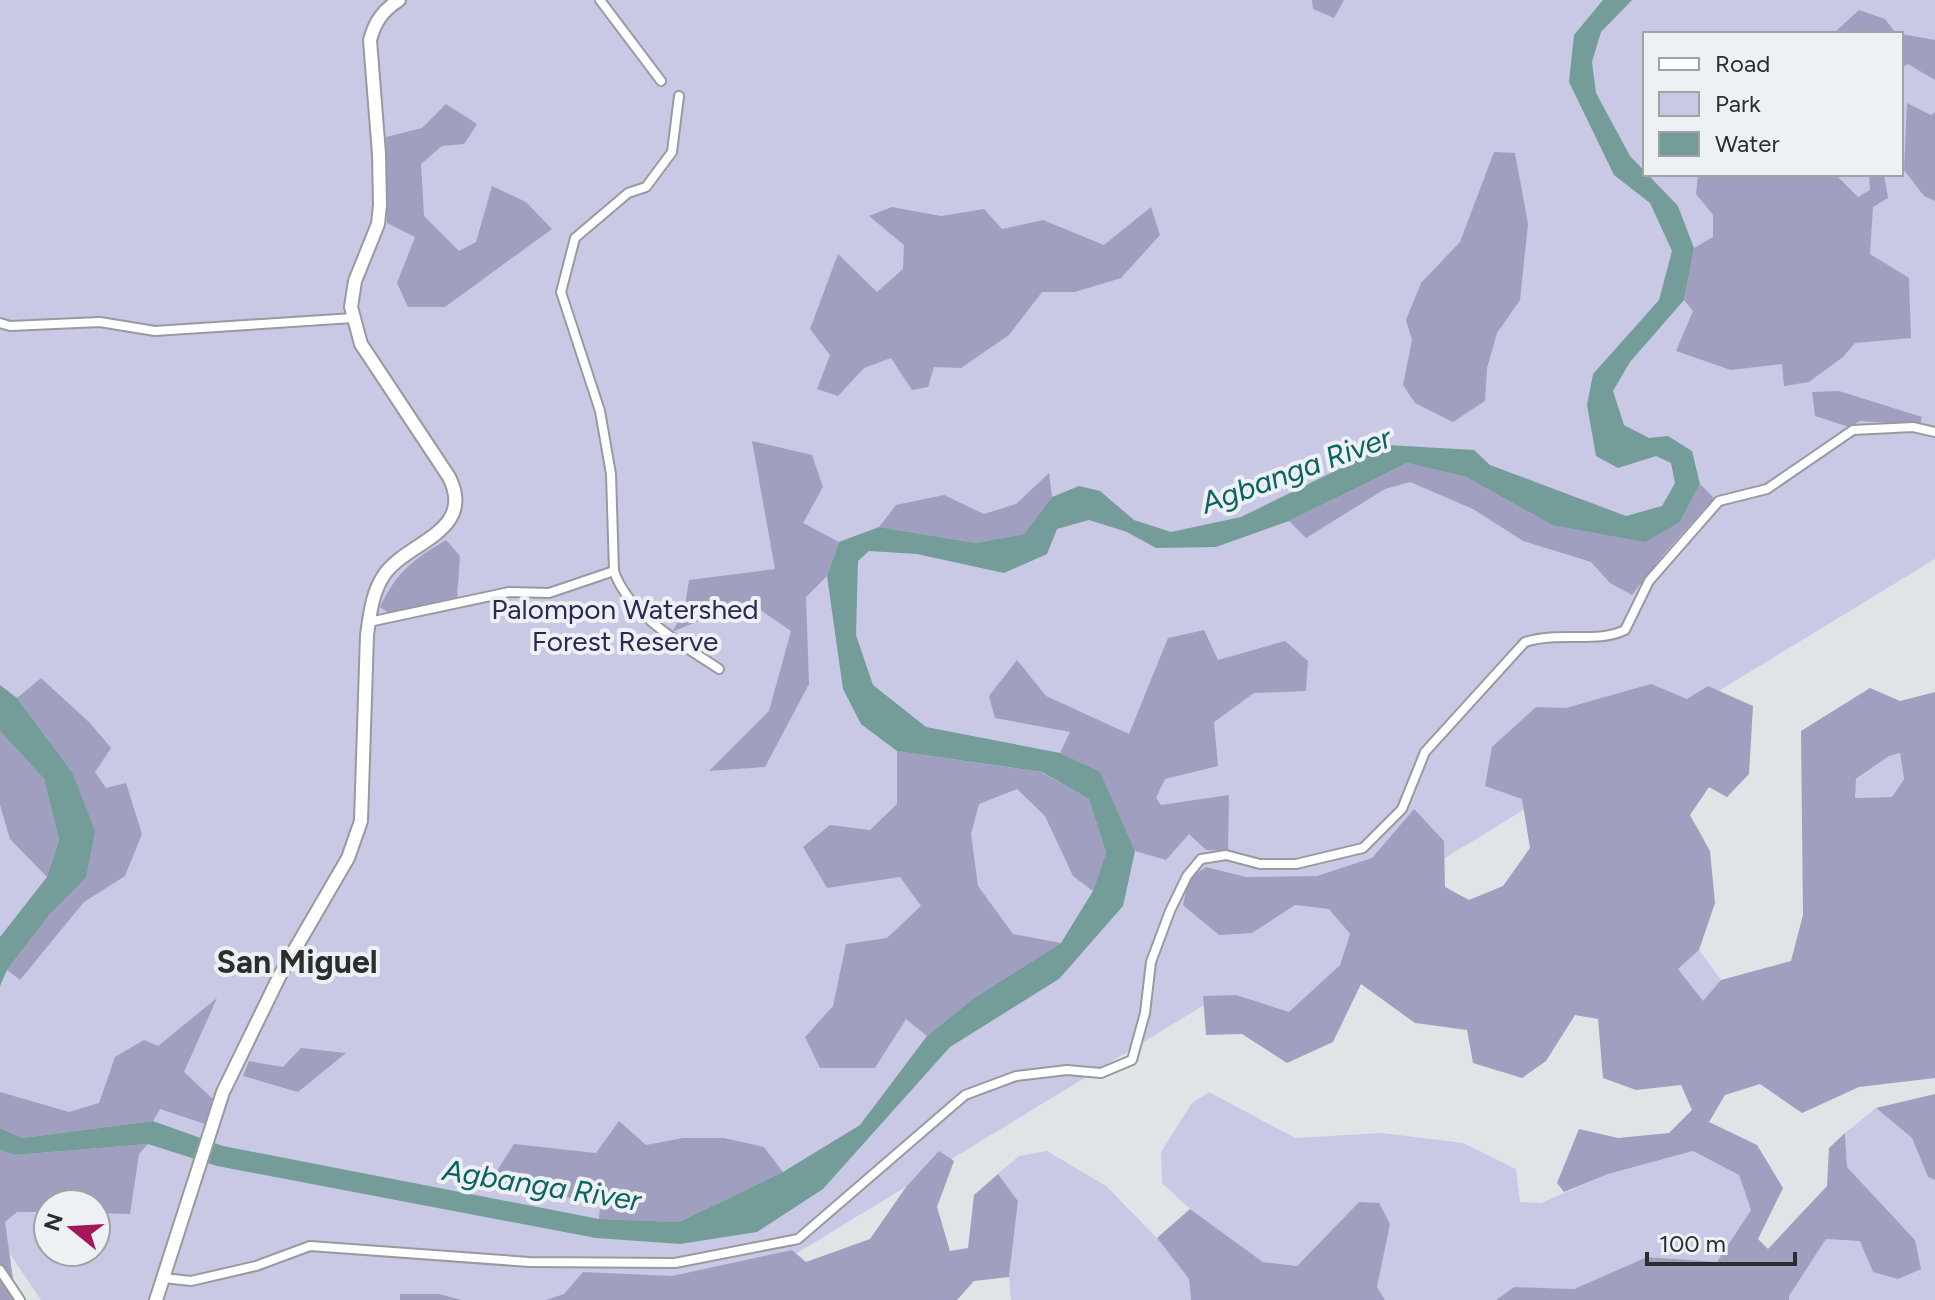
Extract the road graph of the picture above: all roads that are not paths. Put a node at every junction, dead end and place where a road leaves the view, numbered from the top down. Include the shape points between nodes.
1 (399, 0) edge
2 (600, 0) edge
3 (661, 81) dead end
4 (679, 96) dead end
5 (353, 318) junction
6 (0, 323) edge
7 (1935, 432) edge
8 (614, 571) junction
9 (369, 622) junction
10 (719, 669) dead end
11 (0, 1270) edge
12 (164, 1278) junction
13 (20, 1300) edge
14 (156, 1300) edge

1 - 5 main road via 384,10 370,40 380,205 351,296
2 - 3 street
4 - 8 street via 672,152 646,187 628,193 575,238 561,292 600,411 611,474
5 - 6 street via 155,331 100,322
5 - 9 main road via 361,344 454,487 455,503 446,527 390,568 376,590
7 - 12 street via 1913,427 1853,430 1767,489 1719,501 1649,581 1625,630 1611,637 1545,636 1525,642 1425,752 1402,809 1363,848 1296,864 1260,864 1226,855 1201,859 1170,911 1151,962 1132,1060 1101,1073 1067,1070 1016,1076 965,1095 798,1239 675,1263 529,1262 310,1246 191,1281
8 - 9 street via 549,593 509,592
8 - 10 street via 619,586 666,635
9 - 12 main road via 356,839 223,1092
11 - 13 street
12 - 14 main road

